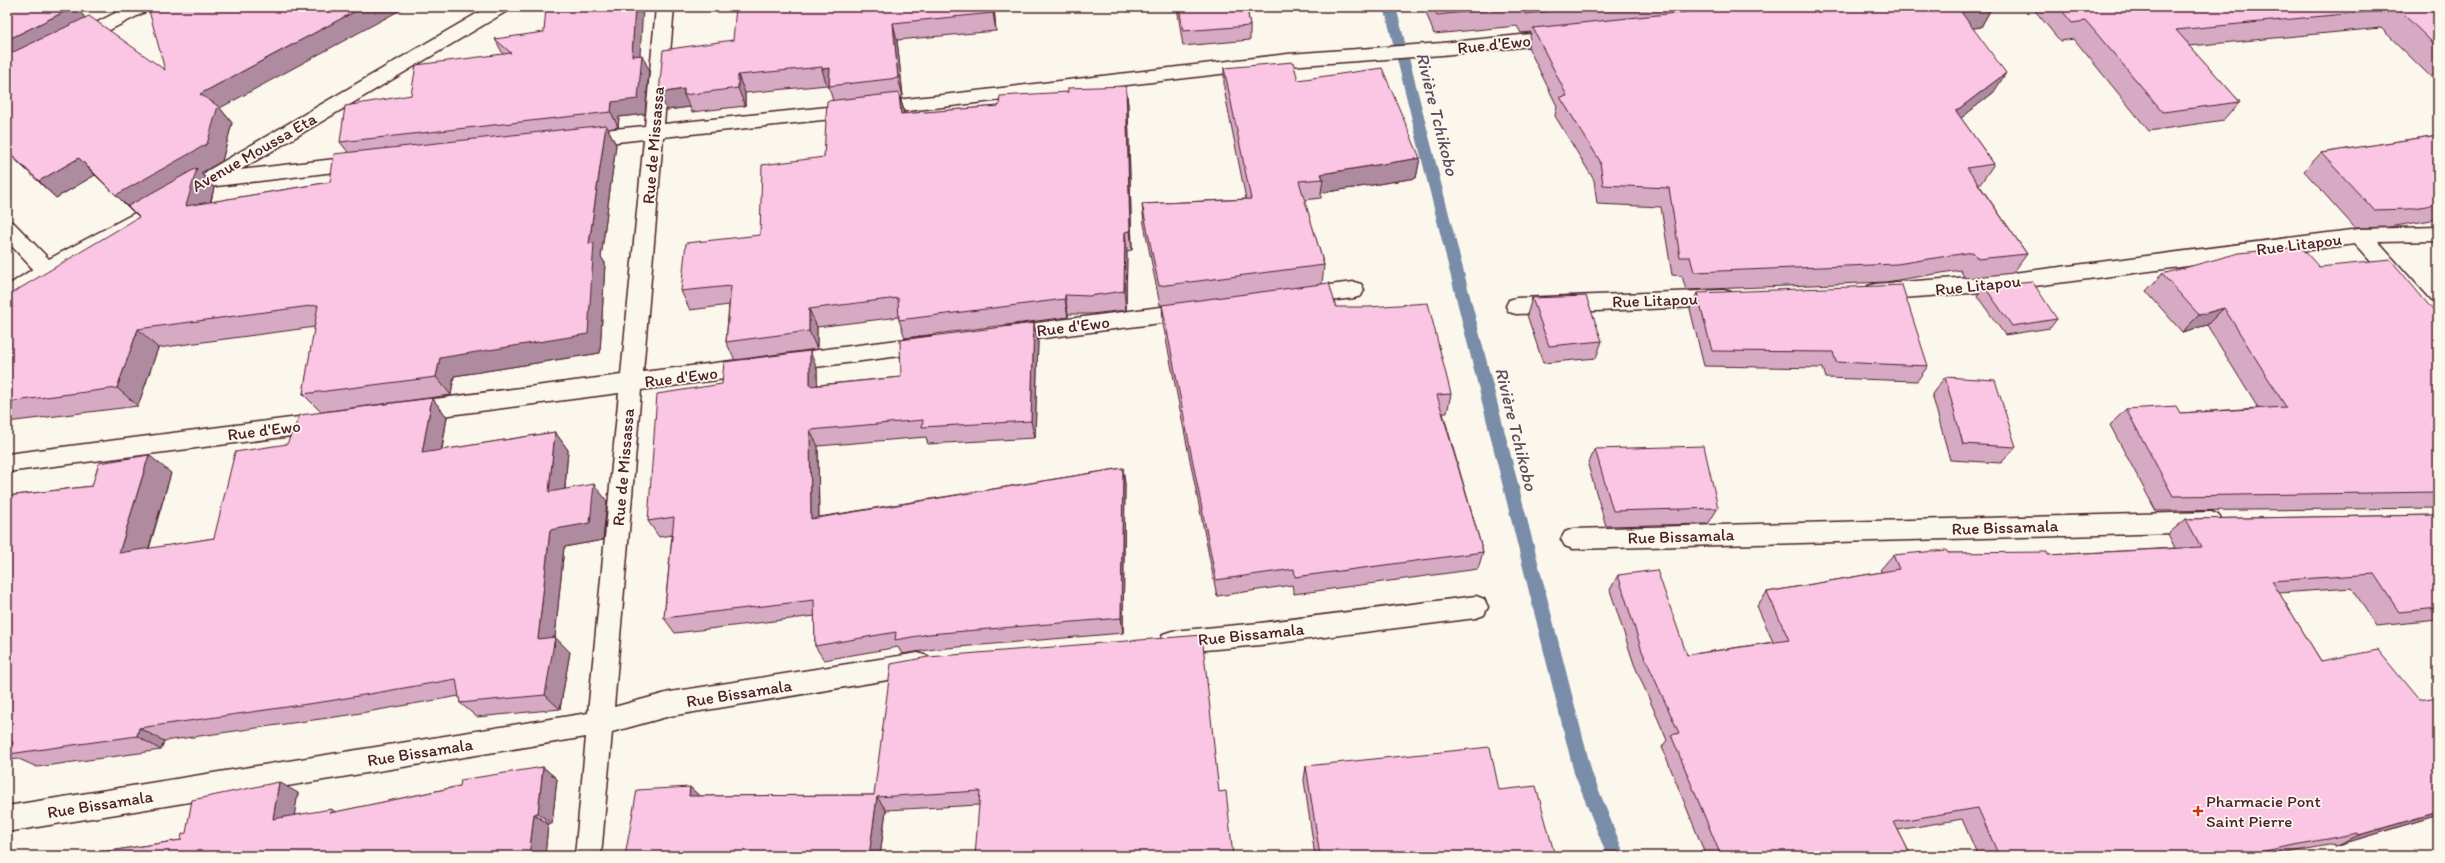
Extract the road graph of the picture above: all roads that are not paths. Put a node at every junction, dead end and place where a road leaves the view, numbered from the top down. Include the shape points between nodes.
1 (141, 7) edge
2 (501, 7) edge
3 (665, 7) edge
4 (1575, 35) edge
5 (64, 46) edge
6 (654, 132) junction
7 (568, 141) edge
8 (380, 161) edge
9 (152, 211) edge
10 (7, 228) edge
11 (2438, 234) edge
12 (2360, 236) junction
13 (47, 270) junction
14 (1354, 290) dead end
15 (1855, 293) edge
16 (7, 296) edge
17 (1744, 297) edge
18 (1283, 299) edge
19 (1516, 306) dead end
20 (1213, 308) edge
21 (2438, 323) edge
22 (985, 337) edge
23 (953, 341) edge
24 (631, 383) junction
25 (394, 414) edge
26 (339, 421) edge
27 (7, 464) edge
28 (2233, 522) edge
29 (1573, 539) dead end
30 (1476, 607) dead end
31 (1149, 644) edge
32 (943, 661) edge
33 (600, 723) junction
34 (7, 819) edge
35 (588, 856) edge

1 - 5 street
2 - 8 street, Avenue Moussa Eta via 201,184
3 - 6 street, Rue de Missassa
4 - 6 street, Rue d'Ewo via 1442,49 1288,60
6 - 7 street, Rue d'Ewo
6 - 24 street, Rue de Missassa
9 - 13 street
10 - 13 street
11 - 12 street, Rue Litapou
12 - 15 street, Rue Litapou via 2001,284
12 - 21 street
13 - 16 street
14 - 18 street
17 - 19 street, Rue Litapou
20 - 22 street, Rue d'Ewo
23 - 24 street, Rue d'Ewo
24 - 25 street, Rue d'Ewo
24 - 33 street, Rue de Missassa
26 - 27 street, Rue d'Ewo
28 - 29 street, Rue Bissamala
30 - 31 street, Rue Bissamala via 1260,634
32 - 33 street, Rue Bissamala via 670,704
33 - 34 street, Rue Bissamala
33 - 35 street, Rue de Missassa

